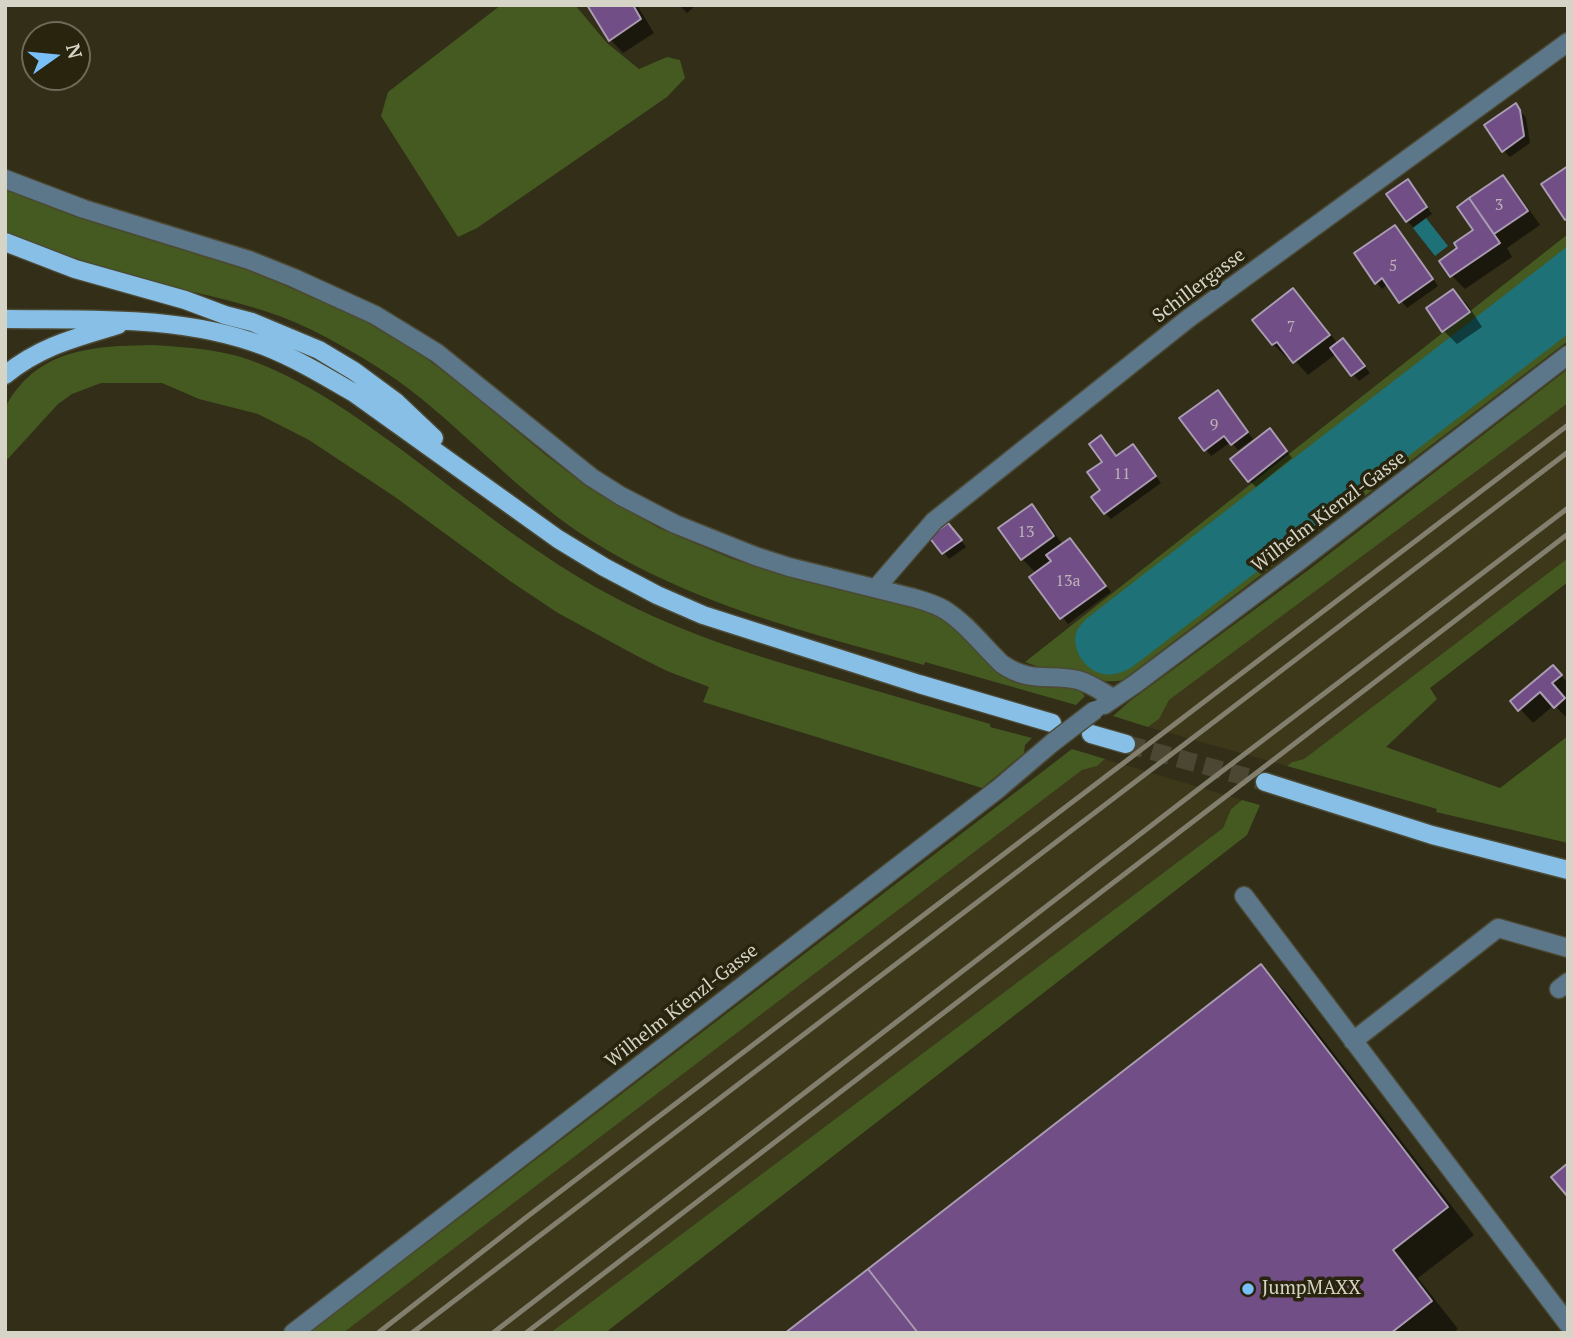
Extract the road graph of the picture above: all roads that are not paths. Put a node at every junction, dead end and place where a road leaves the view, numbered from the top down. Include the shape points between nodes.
1 (1568, 42) edge
2 (5, 179) edge
3 (5, 242) edge
4 (5, 319) edge
5 (128, 322) junction
6 (1568, 355) edge
7 (5, 375) edge
8 (479, 481) junction
9 (876, 588) junction
10 (1113, 698) junction
11 (1052, 723) dead end
12 (1091, 734) dead end
13 (1126, 744) tunnel mouth
14 (1265, 782) tunnel mouth
15 (1568, 870) edge
16 (1244, 896) dead end
17 (1568, 948) edge
18 (1353, 1041) junction
19 (1568, 1324) edge
20 (293, 1333) edge

1 - 9 street, Schillergasse via 1189,318 934,521
2 - 9 street via 84,209 249,260 343,299 437,353 591,477 646,511 755,556
3 - 8 main road via 75,269 252,322 319,349 397,402
4 - 5 main road
5 - 7 main road via 54,345
5 - 8 main road via 185,326 265,347 354,393
6 - 10 street, Wilhelm Kienzl-Gasse
8 - 11 main road via 593,560 704,615
9 - 10 street via 943,609 1017,673 1078,680
10 - 20 street, Wilhelm Kienzl-Gasse, bridge
12 - 13 main road
14 - 15 main road via 1432,835
16 - 18 street
17 - 18 street via 1498,928
18 - 19 street

